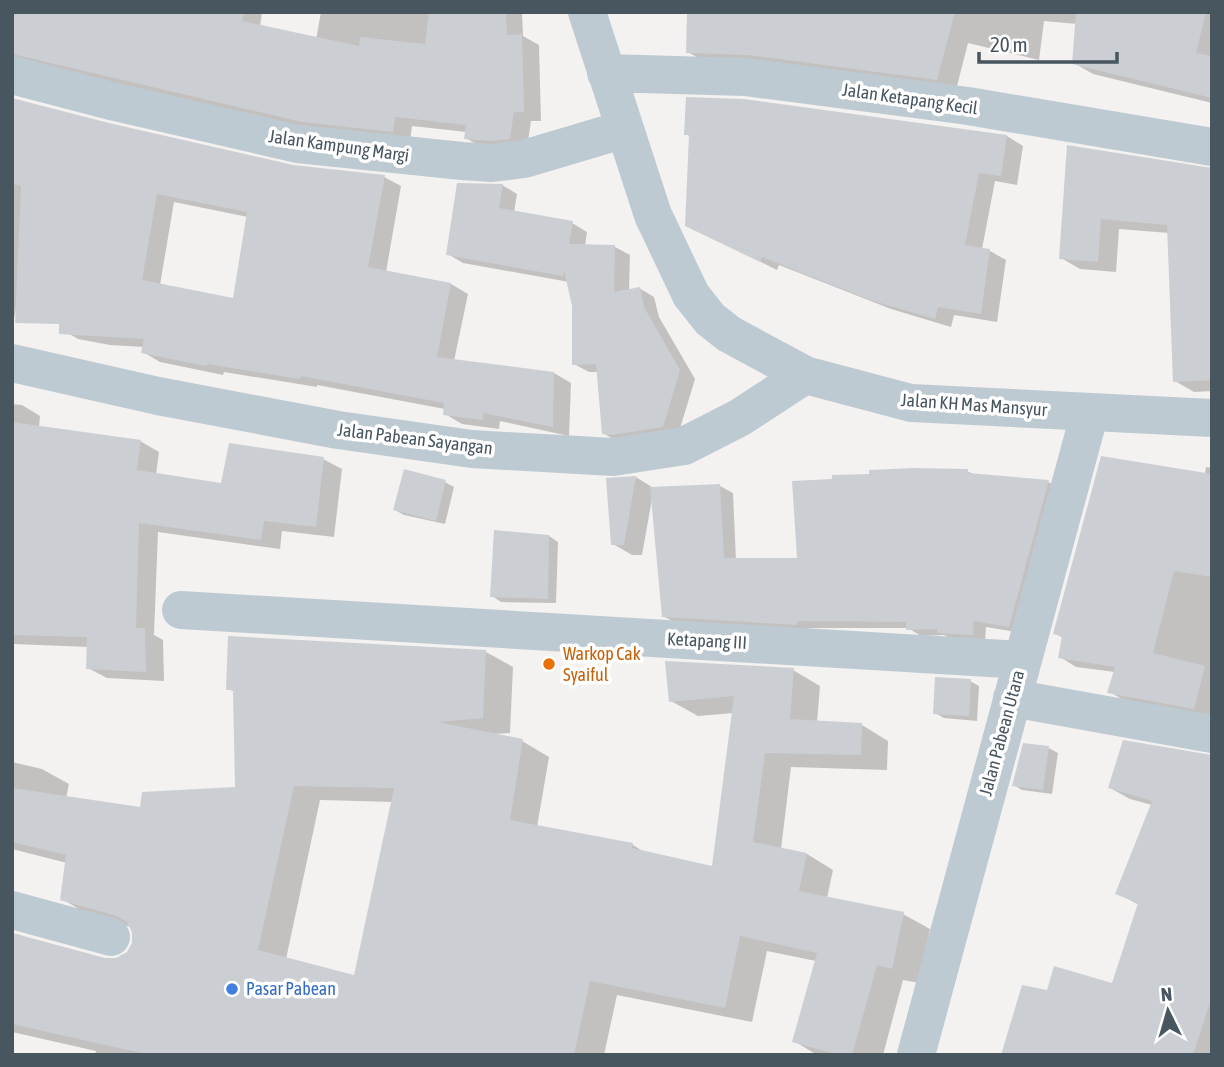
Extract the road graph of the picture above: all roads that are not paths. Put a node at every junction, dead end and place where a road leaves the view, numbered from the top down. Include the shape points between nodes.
1 (587, 12) edge
2 (606, 73) junction
3 (12, 75) edge
4 (625, 129) junction
5 (1212, 147) edge
6 (12, 363) edge
7 (805, 375) junction
8 (1090, 412) junction
9 (1212, 418) edge
10 (181, 610) dead end
11 (1022, 660) junction
12 (1012, 698) junction
13 (1212, 734) edge
14 (12, 911) edge
15 (111, 937) dead end
16 (916, 1055) edge

1 - 2 street, Jalan KH Mas Mansyur
2 - 4 street, Jalan KH Mas Mansyur
2 - 5 street, Jalan Ketapang Kecil via 745,77 968,106
3 - 4 street, Jalan Kampung Margi via 298,144 462,161 524,159
4 - 7 street, Jalan KH Mas Mansyur via 653,215 691,295 729,334
6 - 7 street, Jalan Pabean Sayangan via 338,429 472,449 613,457 684,446 739,418
7 - 8 street, Jalan KH Mas Mansyur via 911,403
8 - 9 street, Jalan KH Mas Mansyur
8 - 11 street, Jalan Pabean Utara
10 - 11 street, Ketapang III
11 - 12 street, Jalan Pabean Utara
12 - 13 street
12 - 16 street, Jalan Pabean Utara
14 - 15 street

